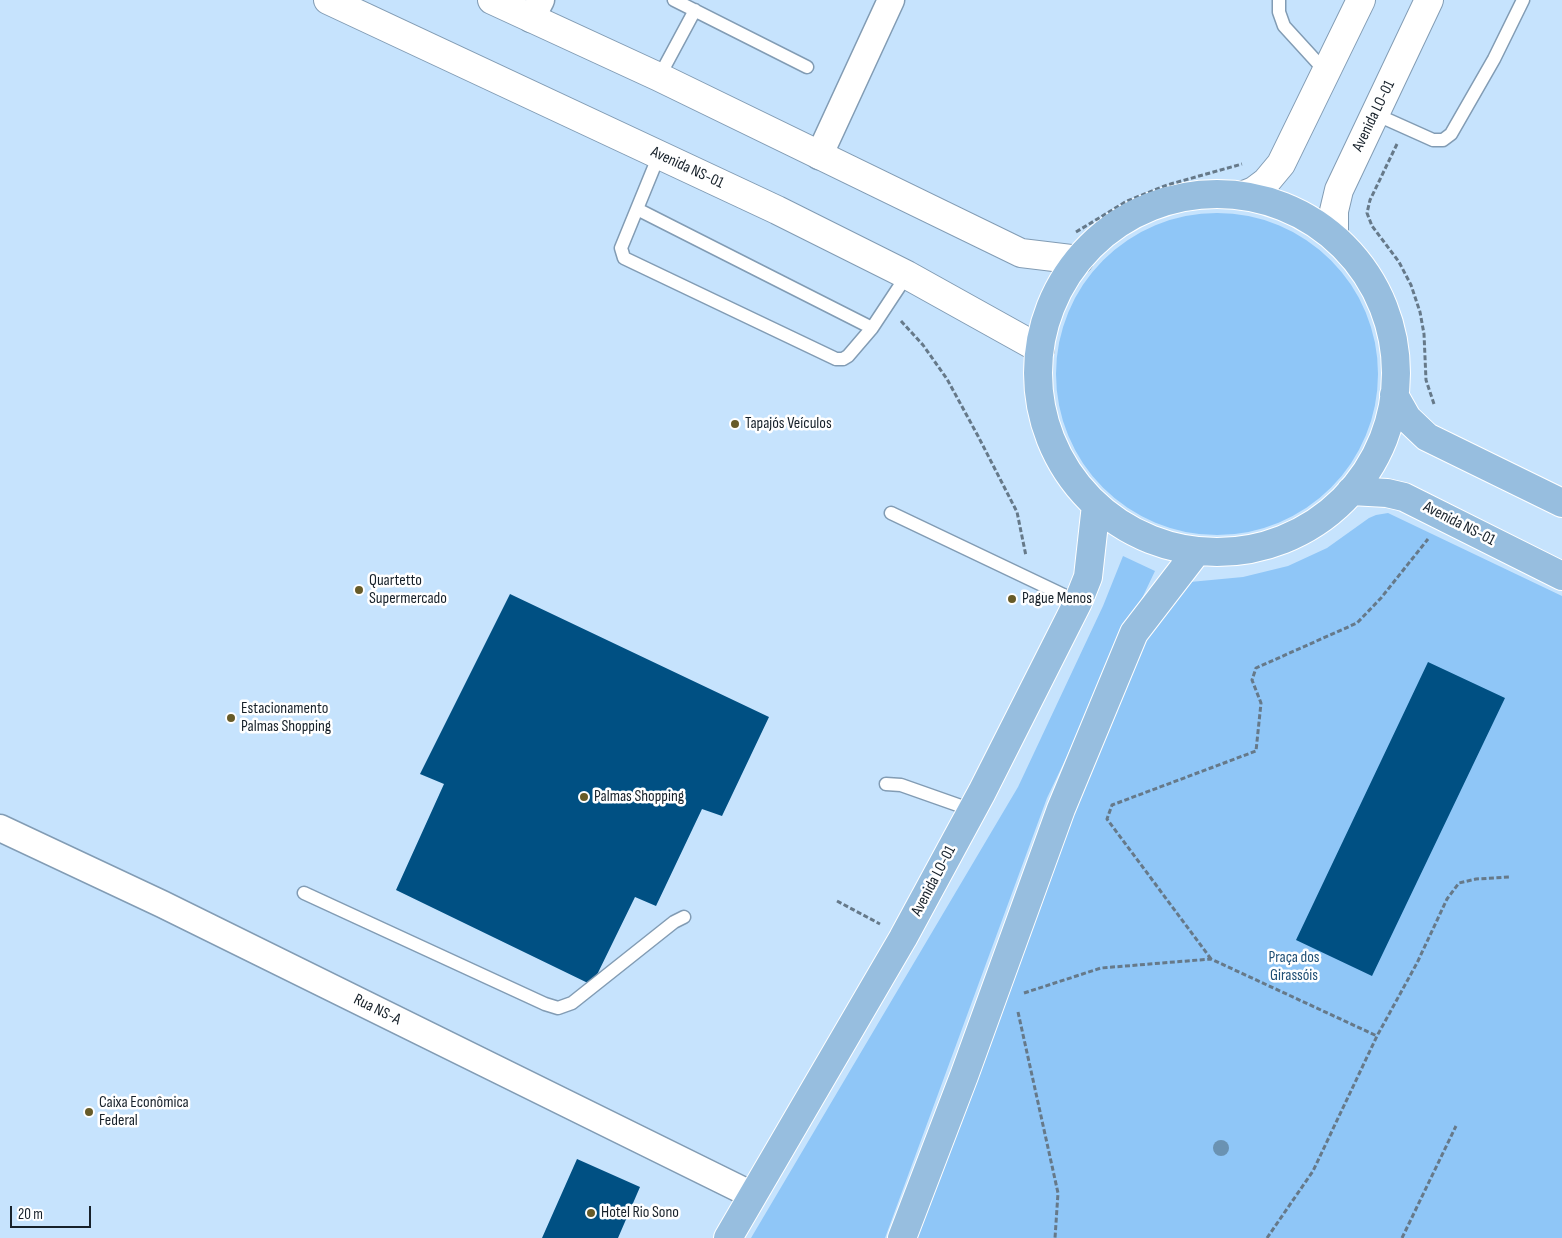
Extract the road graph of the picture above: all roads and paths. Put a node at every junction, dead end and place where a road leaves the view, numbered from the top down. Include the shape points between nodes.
1 (328, 0) edge
2 (492, 0) edge
3 (674, 0) edge
4 (891, 0) edge
5 (1279, 0) edge
6 (1360, 0) edge
7 (1429, 0) edge
8 (1523, 0) edge
9 (536, 9) edge
10 (695, 10) junction
11 (807, 67) dead end
12 (1326, 72) junction
13 (659, 77) junction
14 (1375, 114) junction
15 (1398, 141) dead end
16 (659, 155) junction
17 (819, 156) junction
18 (1248, 162) dead end
19 (1244, 195) junction
20 (637, 209) junction
21 (1074, 233) dead end
22 (1334, 236) junction
23 (1078, 260) junction
24 (907, 275) junction
25 (887, 306) junction
26 (872, 328) junction
27 (1040, 349) junction
28 (1394, 395) junction
29 (1435, 406) dead end
30 (1351, 491) junction
31 (1562, 503) edge
32 (1096, 506) junction
33 (891, 513) dead end
34 (1446, 518) junction
35 (1197, 551) junction
36 (1562, 576) edge
37 (1029, 579) junction
38 (1078, 602) junction
39 (886, 784) dead end
40 (972, 810) junction
41 (0, 828) edge
42 (1510, 877) dead end
43 (304, 893) dead end
44 (837, 901) dead end
45 (684, 917) dead end
46 (903, 938) junction
47 (1210, 959) junction
48 (1006, 992) junction
49 (1377, 1036) junction
50 (1456, 1126) dead end
51 (752, 1195) junction
52 (728, 1238) edge
53 (902, 1238) edge
54 (1055, 1238) edge
55 (1267, 1238) edge
56 (1402, 1238) edge

1 - 16 street, Avenida NS-01
2 - 9 street
3 - 10 lane
4 - 17 street
5 - 12 lane via 1284,26
6 - 12 street
7 - 14 street, Avenida LO-01
8 - 14 lane via 1451,134 1443,140 1433,140
9 - 13 street
10 - 11 lane
10 - 13 lane
12 - 19 street via 1282,164 1271,178
13 - 17 street
14 - 22 street, Avenida LO-01 via 1339,190 1334,211
15 - 29 path via 1367,213 1372,226 1400,262 1412,286 1424,334 1426,380
16 - 20 lane
16 - 24 street, Avenida NS-01
17 - 23 street via 1021,253
18 - 21 path via 1126,200
19 - 22 main road via 1296,212
19 - 23 main road via 1204,194 1179,197 1155,205 1115,226
20 - 26 lane
20 - 26 lane via 621,248 624,258 836,359 848,356
22 - 28 main road via 1361,266 1383,305 1394,348
23 - 27 main road via 1053,303
24 - 25 lane
24 - 27 street, Avenida NS-01
25 - 26 lane
25 - 37 path via 923,345 947,379 978,436 1017,512
27 - 32 main road via 1039,396 1048,434 1070,476
28 - 30 main road via 1380,446
28 - 31 main road via 1407,418 1427,437
30 - 34 main road, Avenida NS-01 via 1399,495
30 - 35 main road via 1311,525 1275,542 1236,551
32 - 35 main road via 1140,535 1164,545
32 - 38 main road, Avenida LO-01 via 1088,577
33 - 37 lane
34 - 36 main road, Avenida NS-01
34 - 47 path via 1357,623 1256,668 1252,680 1261,703 1256,751 1112,804 1107,819
35 - 48 main road via 1134,633 1062,809
37 - 38 lane
38 - 40 main road, Avenida LO-01
39 - 40 lane via 901,785
40 - 46 main road, Avenida LO-01
41 - 51 street, Rua NS-A via 162,904
42 - 49 path via 1459,883 1447,899
43 - 45 lane via 558,1008 572,1003
44 - 46 path
46 - 51 main road, Avenida LO-01
47 - 48 path via 1101,968
47 - 49 path
48 - 53 main road
48 - 54 path via 1058,1194
49 - 55 path via 1313,1170
50 - 56 path
51 - 52 main road, Avenida LO-01

